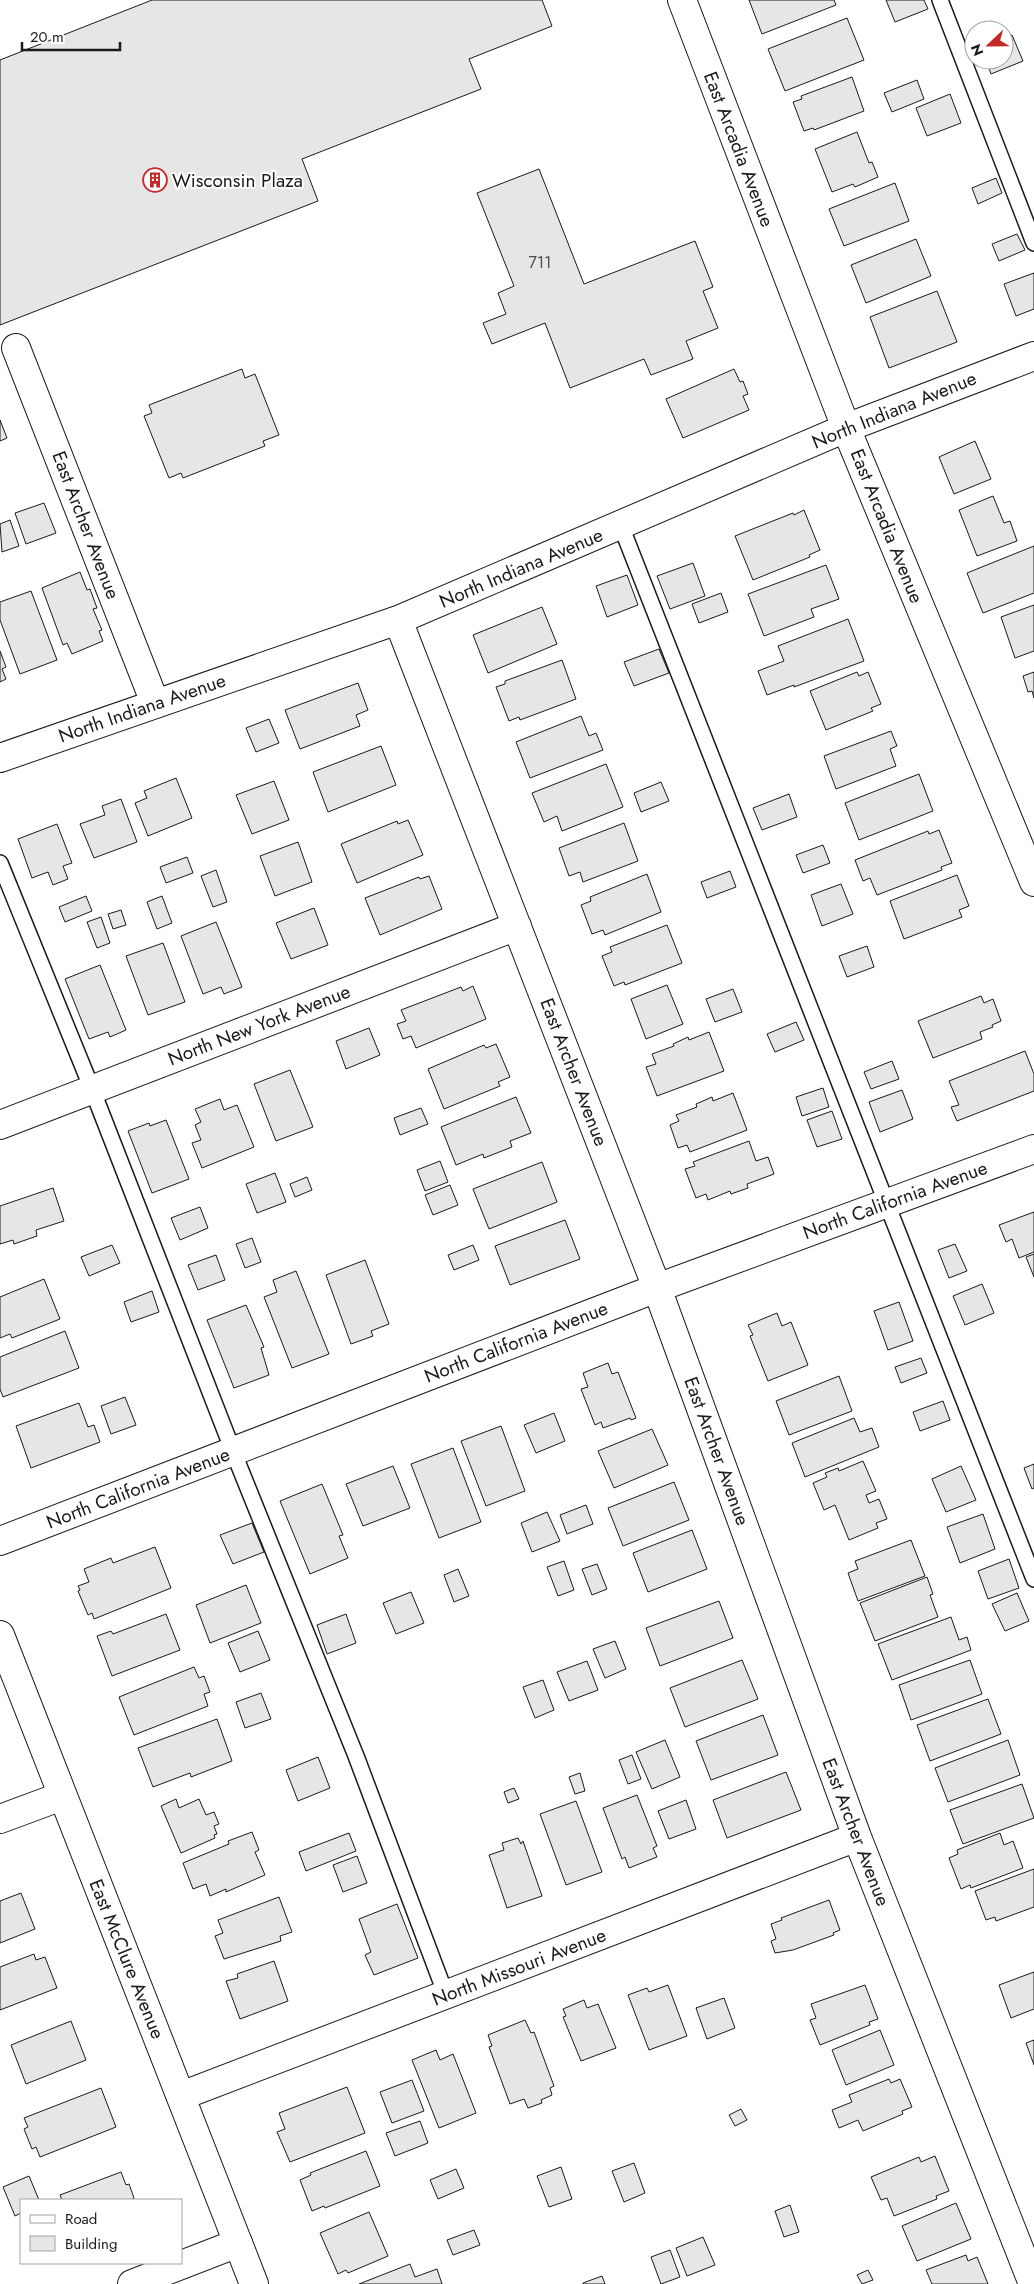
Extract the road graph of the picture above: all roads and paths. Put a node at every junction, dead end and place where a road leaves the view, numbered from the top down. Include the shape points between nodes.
1 (682, 0) edge
2 (940, 0) edge
3 (1034, 243) edge
4 (16, 348) dead end
5 (1034, 356) edge
6 (846, 428) junction
7 (621, 526) junction
8 (398, 620) junction
9 (155, 703) junction
10 (0, 758) edge
11 (0, 863) edge
12 (1034, 882) edge
13 (517, 926) junction
14 (92, 1089) junction
15 (0, 1125) edge
16 (1034, 1149) edge
17 (886, 1204) junction
18 (657, 1288) junction
19 (233, 1451) junction
20 (0, 1541) edge
21 (1034, 1579) edge
22 (0, 1634) edge
23 (62, 1796) junction
24 (0, 1819) edge
25 (857, 1837) junction
26 (446, 1995) junction
27 (181, 2096) junction
28 (238, 2243) junction
29 (132, 2284) edge
30 (254, 2284) edge
31 (1033, 2284) edge

1 - 6 street, East Arcadia Avenue
2 - 3 lane
4 - 9 street, East Archer Avenue
5 - 6 street, North Indiana Avenue
6 - 7 street, North Indiana Avenue
6 - 12 street, East Arcadia Avenue
7 - 8 street, North Indiana Avenue
7 - 17 lane
8 - 9 street, North Indiana Avenue
8 - 13 street, East Archer Avenue
9 - 10 street, North Indiana Avenue
11 - 14 lane
13 - 14 street, North New York Avenue
13 - 18 street, East Archer Avenue
14 - 15 street, North New York Avenue
14 - 19 lane
16 - 17 street, North California Avenue
17 - 18 street, North California Avenue
17 - 21 lane
18 - 19 street, North California Avenue
18 - 25 street, East Archer Avenue
19 - 20 street, North California Avenue
19 - 26 lane via 356,1756
22 - 23 street, East McClure Avenue
23 - 24 street
23 - 27 street, East McClure Avenue
25 - 26 street, North Missouri Avenue
25 - 31 street, East Archer Avenue
26 - 27 street, North Missouri Avenue
27 - 28 street, East McClure Avenue
28 - 29 street
28 - 30 street, East McClure Avenue

